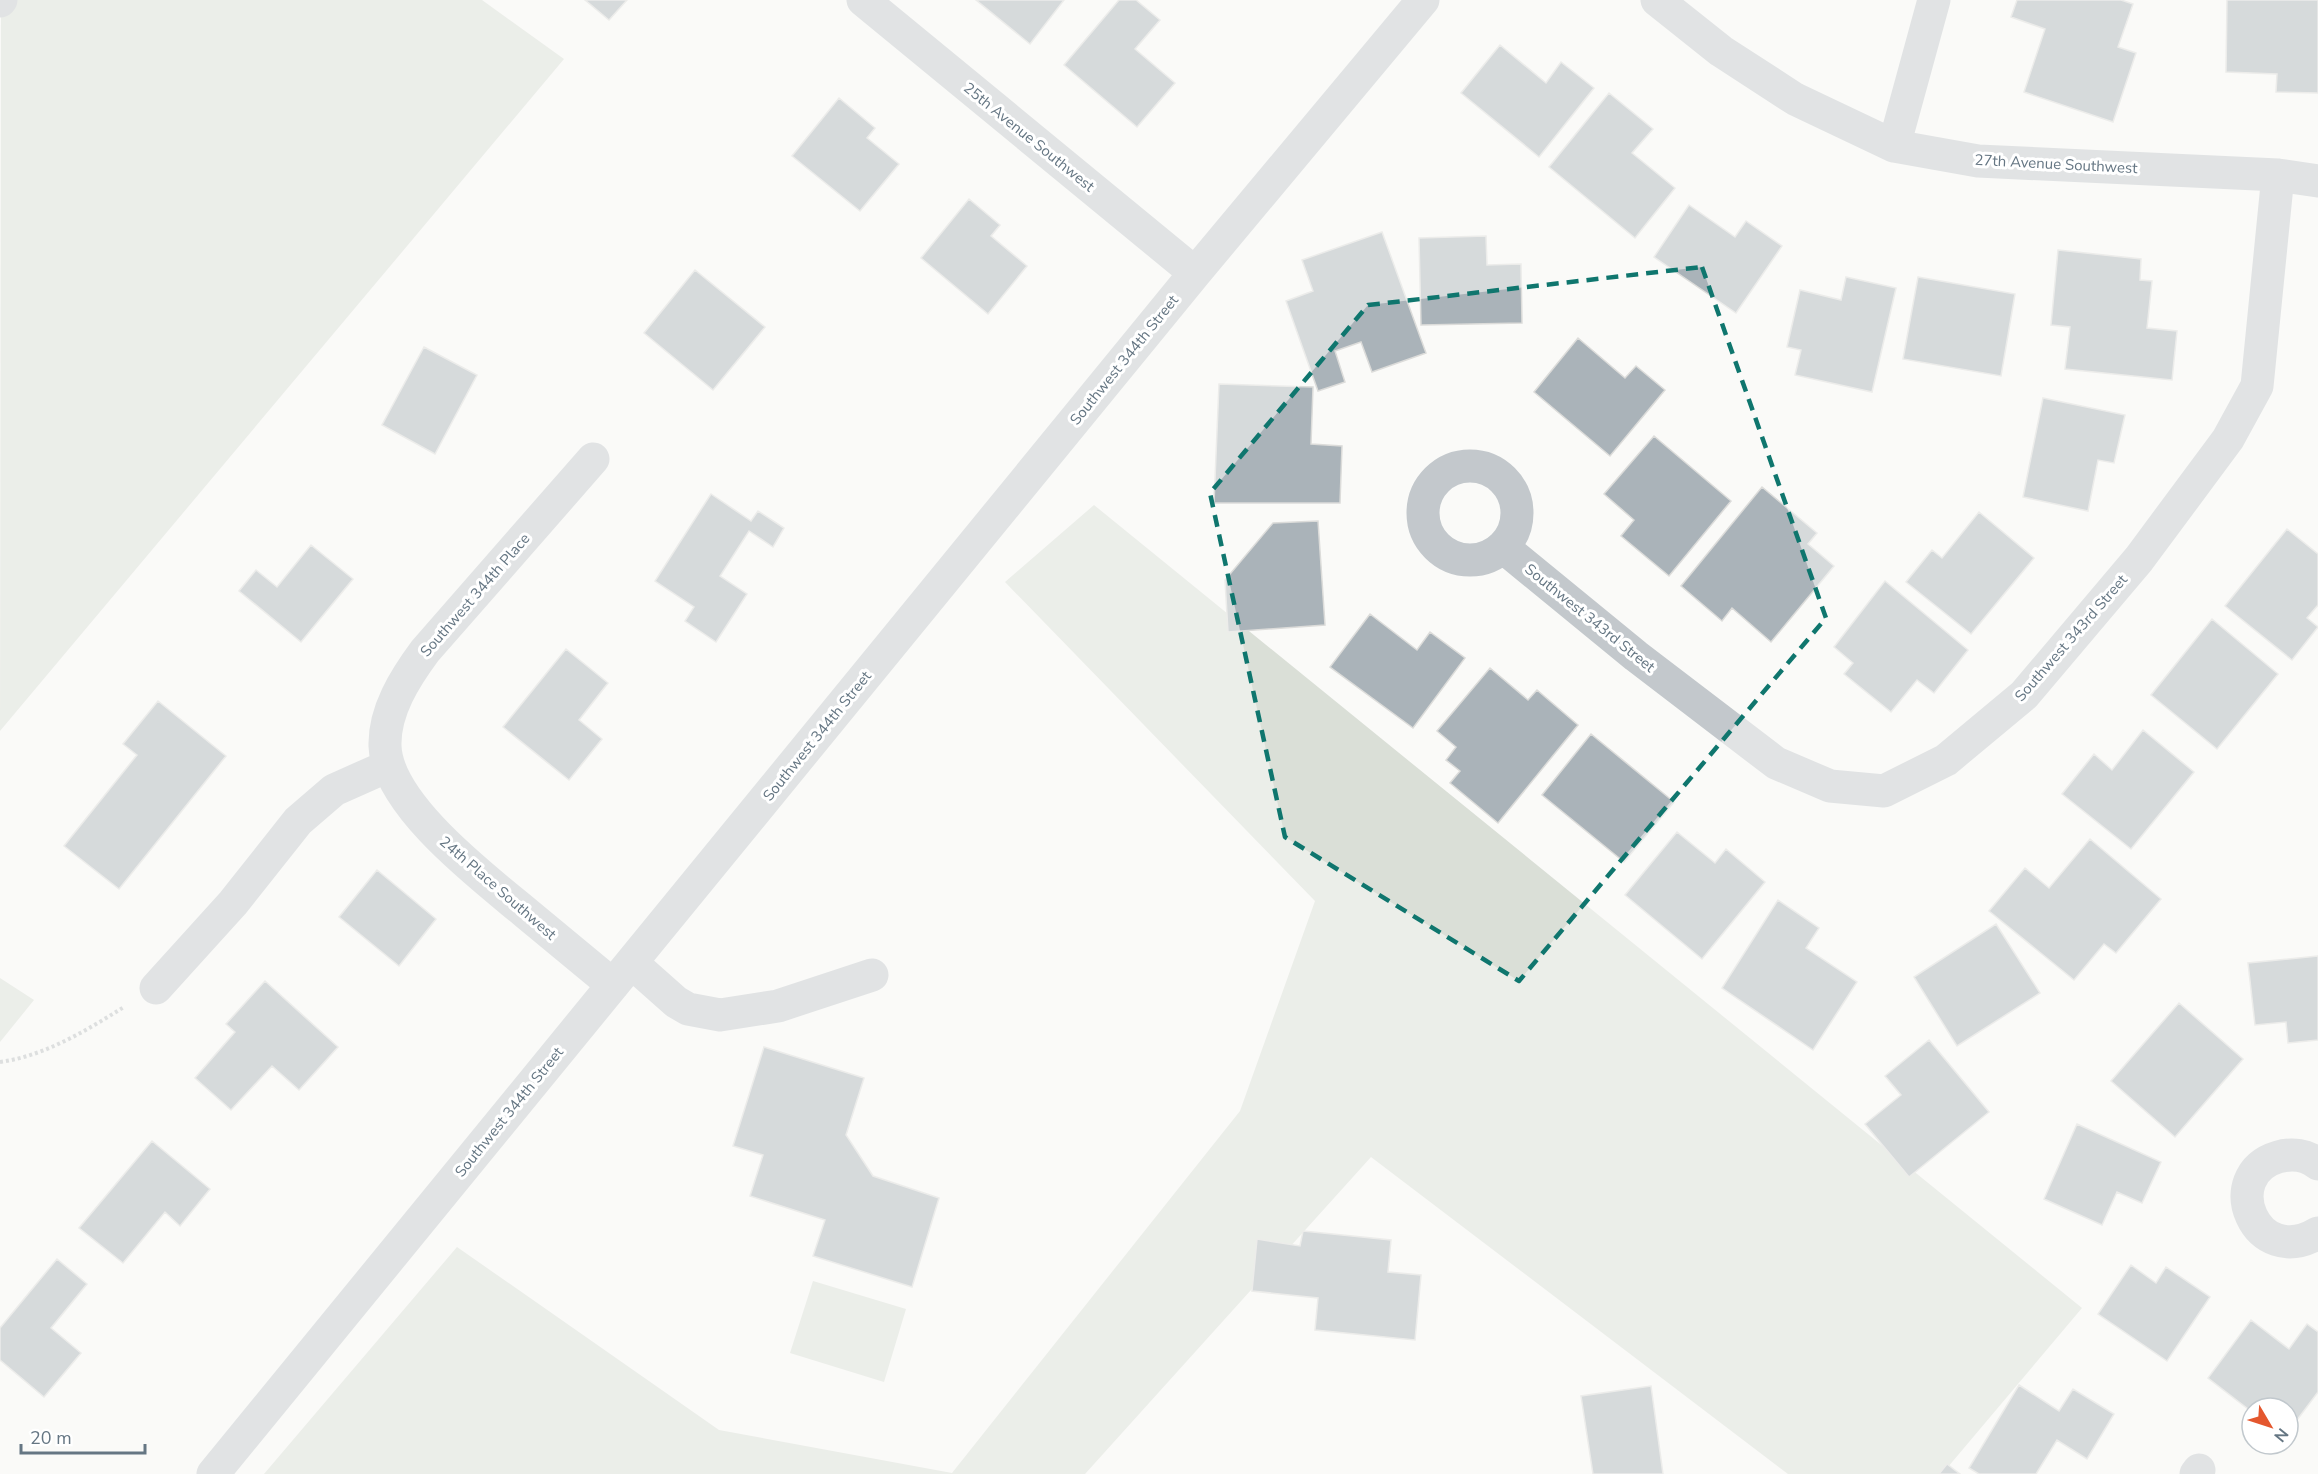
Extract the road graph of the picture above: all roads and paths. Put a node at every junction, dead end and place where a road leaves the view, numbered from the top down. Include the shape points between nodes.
1 (863, 0) edge
2 (1423, 0) edge
3 (1657, 0) edge
4 (1934, 0) edge
5 (1894, 146) junction
6 (2278, 175) junction
7 (2318, 181) edge
8 (1195, 273) junction
9 (593, 459) dead end
10 (1503, 547) dead end
11 (387, 756) junction
12 (623, 974) junction
13 (872, 975) dead end
14 (156, 988) joint
15 (0, 1062) edge
16 (2318, 1164) edge
17 (2318, 1233) edge
18 (213, 1474) edge

1 - 8 street, 25th Avenue Southwest
2 - 8 street, Southwest 344th Street
3 - 5 street, 27th Avenue Southwest via 1721,51 1795,99
4 - 5 street
5 - 6 street, 27th Avenue Southwest via 1978,161
6 - 7 street, 27th Avenue Southwest
6 - 10 street, Southwest 343rd Street via 2257,386 2228,439 2139,559 2024,694 1946,760 1884,791 1830,786 1776,764
8 - 12 street, Southwest 344th Street
9 - 11 street, Southwest 344th Place via 405,678 390,718
11 - 12 street, 24th Place Southwest via 405,796 429,828 461,859
11 - 14 street via 334,790 298,821 233,903
12 - 13 street, 24th Place Southwest via 688,1009 720,1015 778,1006
12 - 18 street, Southwest 344th Street
14 - 15 path via 78,1035
16 - 17 street via 2299,1155 2271,1159 2251,1179 2247,1193 2247,1208 2253,1222 2269,1237 2290,1243 2305,1241

